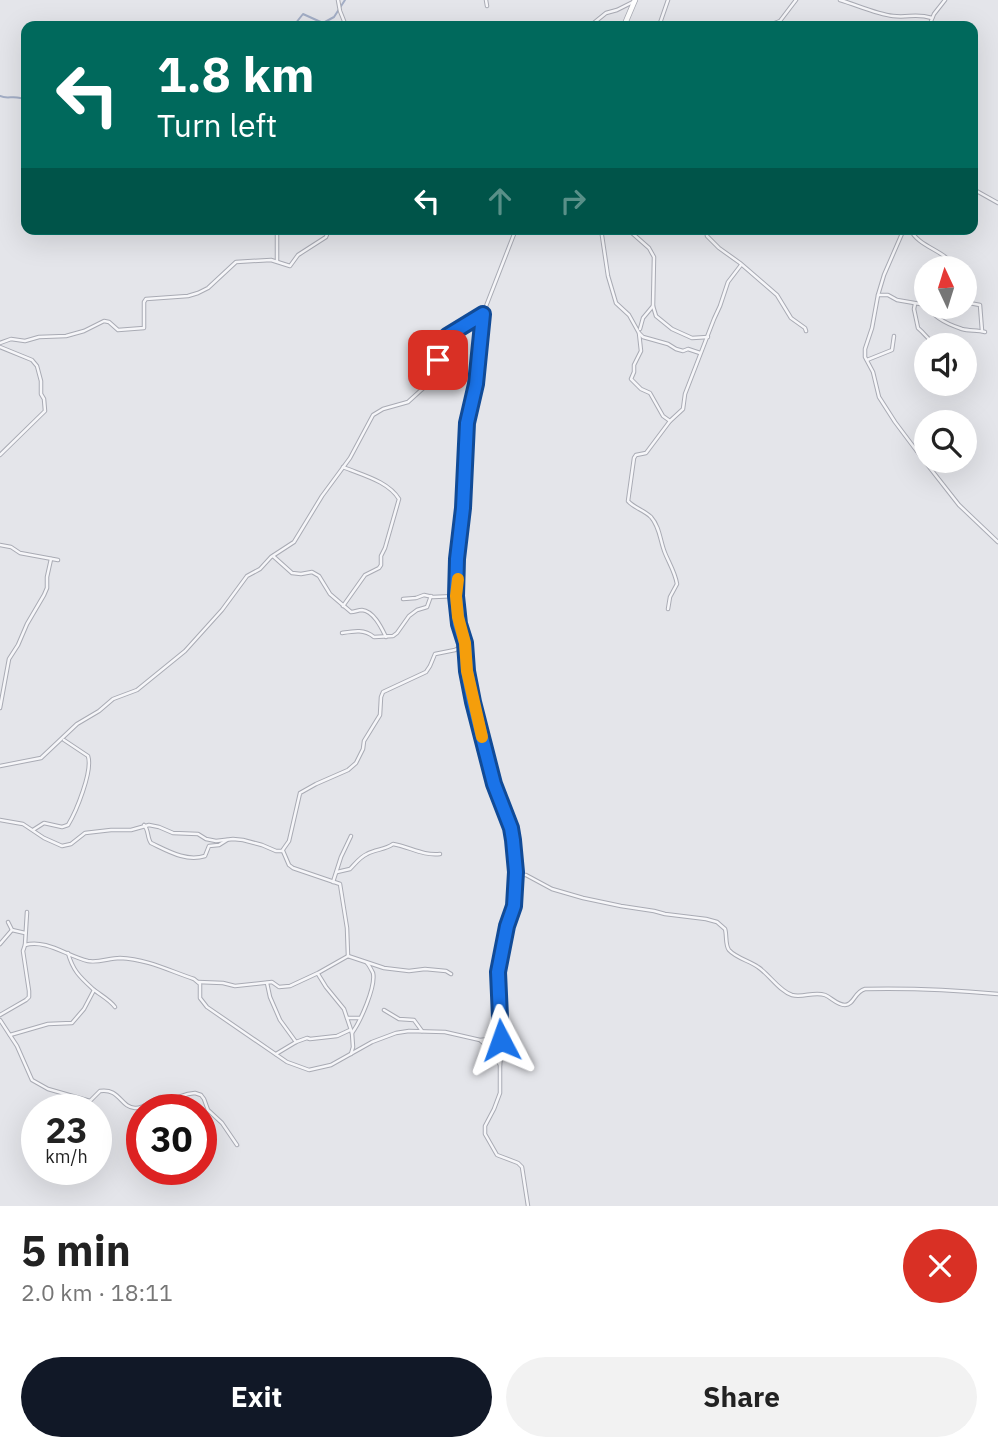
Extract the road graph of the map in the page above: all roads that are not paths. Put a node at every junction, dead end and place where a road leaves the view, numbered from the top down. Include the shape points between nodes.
1 (338, 0) edge
2 (486, 0) edge
3 (667, 0) edge
4 (796, 0) edge
5 (840, 0) edge
6 (944, 0) edge
7 (635, 1) edge
8 (487, 6) dead end
9 (932, 19) joint
10 (344, 21) edge
11 (596, 21) edge
12 (626, 21) edge
13 (661, 21) edge
14 (780, 21) edge
15 (978, 192) edge
16 (998, 203) edge
17 (276, 235) edge
18 (326, 235) edge
19 (514, 235) edge
20 (603, 235) edge
21 (636, 235) edge
22 (708, 235) edge
23 (901, 235) edge
24 (912, 235) edge
25 (944, 256) edge
26 (276, 262) junction
27 (741, 265) junction
28 (878, 295) junction
29 (914, 304) edge
30 (977, 304) edge
31 (653, 306) junction
32 (483, 314) junction
33 (941, 319) edge
34 (806, 331) dead end
35 (639, 333) junction
36 (894, 336) dead end
37 (708, 337) junction
38 (0, 345) edge
39 (700, 354) junction
40 (867, 360) junction
41 (670, 421) junction
42 (0, 455) edge
43 (343, 467) junction
44 (998, 542) edge
45 (0, 545) edge
46 (273, 556) junction
47 (51, 559) junction
48 (58, 560) dead end
49 (431, 596) junction
50 (456, 596) junction
51 (403, 599) dead end
52 (343, 607) junction
53 (668, 609) dead end
54 (342, 633) dead end
55 (386, 637) junction
56 (465, 643) junction
57 (0, 708) edge
58 (62, 739) junction
59 (0, 766) edge
60 (0, 820) edge
61 (144, 825) junction
62 (33, 830) junction
63 (351, 836) dead end
64 (227, 840) junction
65 (283, 850) junction
66 (440, 854) dead end
67 (337, 872) junction
68 (515, 880) junction
69 (334, 881) junction
70 (27, 912) dead end
71 (8, 922) dead end
72 (12, 930) junction
73 (25, 933) junction
74 (0, 944) edge
75 (24, 945) junction
76 (68, 953) junction
77 (348, 956) junction
78 (367, 963) junction
79 (318, 973) junction
80 (451, 974) dead end
81 (198, 982) junction
82 (267, 983) junction
83 (94, 990) junction
84 (998, 994) edge
85 (115, 1007) dead end
86 (384, 1010) dead end
87 (0, 1015) edge
88 (347, 1018) junction
89 (360, 1018) junction
90 (0, 1020) edge
91 (351, 1031) junction
92 (422, 1031) junction
93 (500, 1034) junction
94 (10, 1035) junction
95 (480, 1040) junction
96 (296, 1042) junction
97 (276, 1054) junction
98 (351, 1054) junction
99 (500, 1065) junction
100 (237, 1145) dead end
101 (528, 1206) edge

1 - 10 street
2 - 8 street
3 - 13 street
4 - 14 street
5 - 9 street via 887,15
6 - 9 street
7 - 11 street
7 - 12 street
15 - 16 street
17 - 26 street
18 - 26 street via 291,265
19 - 32 street
20 - 35 street via 616,303 629,314
21 - 31 street via 654,254
22 - 27 street
23 - 28 street
24 - 25 street
26 - 38 street via 236,262 198,293 146,299 144,328 118,330 104,321 66,336 12,339
27 - 34 street via 777,295 791,318
27 - 37 street via 728,282
28 - 29 street
28 - 40 street via 864,353
30 - 33 street via 984,332
31 - 35 street
31 - 37 street via 656,316 672,330 692,338
32 - 43 street via 447,336 427,386 408,402 373,415
32 - 50 street via 467,423
35 - 39 street
35 - 41 street via 641,351 631,379 650,393
36 - 40 street via 892,350
37 - 39 street
38 - 42 street via 36,364 45,411
39 - 41 street via 683,409
40 - 44 street via 879,397 892,417 951,495
41 - 53 street via 646,453 634,457 628,499 652,519 670,561 677,584
43 - 46 street via 294,542
43 - 52 street via 386,486 399,499 381,565 365,575
45 - 47 street
46 - 52 street via 292,573 319,576
46 - 58 street via 247,576 186,651 137,690 113,699 82,720
47 - 48 street
47 - 57 street via 44,596 9,659
49 - 50 street
49 - 51 street
49 - 55 street via 427,607 408,615 397,633
50 - 56 street
52 - 55 street via 369,613
54 - 55 street via 361,631
56 - 65 street via 435,654 428,671 383,692 381,712 356,763 300,794
56 - 68 street via 484,746 512,834
58 - 59 street via 39,760
58 - 62 street via 89,758 84,785 68,825 44,823
60 - 62 street
61 - 62 street via 85,833 62,846
61 - 64 street
61 - 64 street via 150,843 188,858 205,856 208,847
63 - 67 street
64 - 65 street
65 - 69 street via 293,868
66 - 67 street via 393,844
67 - 69 street
68 - 84 street via 526,875 583,898 714,921 725,929 730,951 757,965 794,995 818,994 846,1005 867,989
68 - 93 street via 514,906 498,972
69 - 77 street via 341,888
70 - 73 street
71 - 72 street
72 - 73 street
72 - 74 street
73 - 75 street
75 - 76 street
75 - 87 street via 29,997
76 - 81 street via 92,962 118,958 147,962
76 - 83 street via 75,972
77 - 78 street
77 - 79 street
78 - 80 street
78 - 89 street via 373,979
79 - 82 street via 288,986
79 - 88 street
81 - 82 street
81 - 97 street via 200,998 207,1007
82 - 96 street via 278,1015
83 - 85 street
83 - 94 street via 72,1023 48,1024
86 - 92 street via 414,1020
88 - 89 street
88 - 91 street
89 - 91 street
90 - 94 street
91 - 96 street
91 - 98 street
92 - 95 street
92 - 98 street via 391,1034
93 - 95 street
93 - 99 street
94 - 100 street via 31,1078 46,1087 90,1101 100,1091 109,1090 137,1108 161,1097 169,1100 197,1094
95 - 99 street
96 - 97 street
97 - 98 street via 309,1070
99 - 101 street via 500,1093 485,1134 497,1156 522,1167

